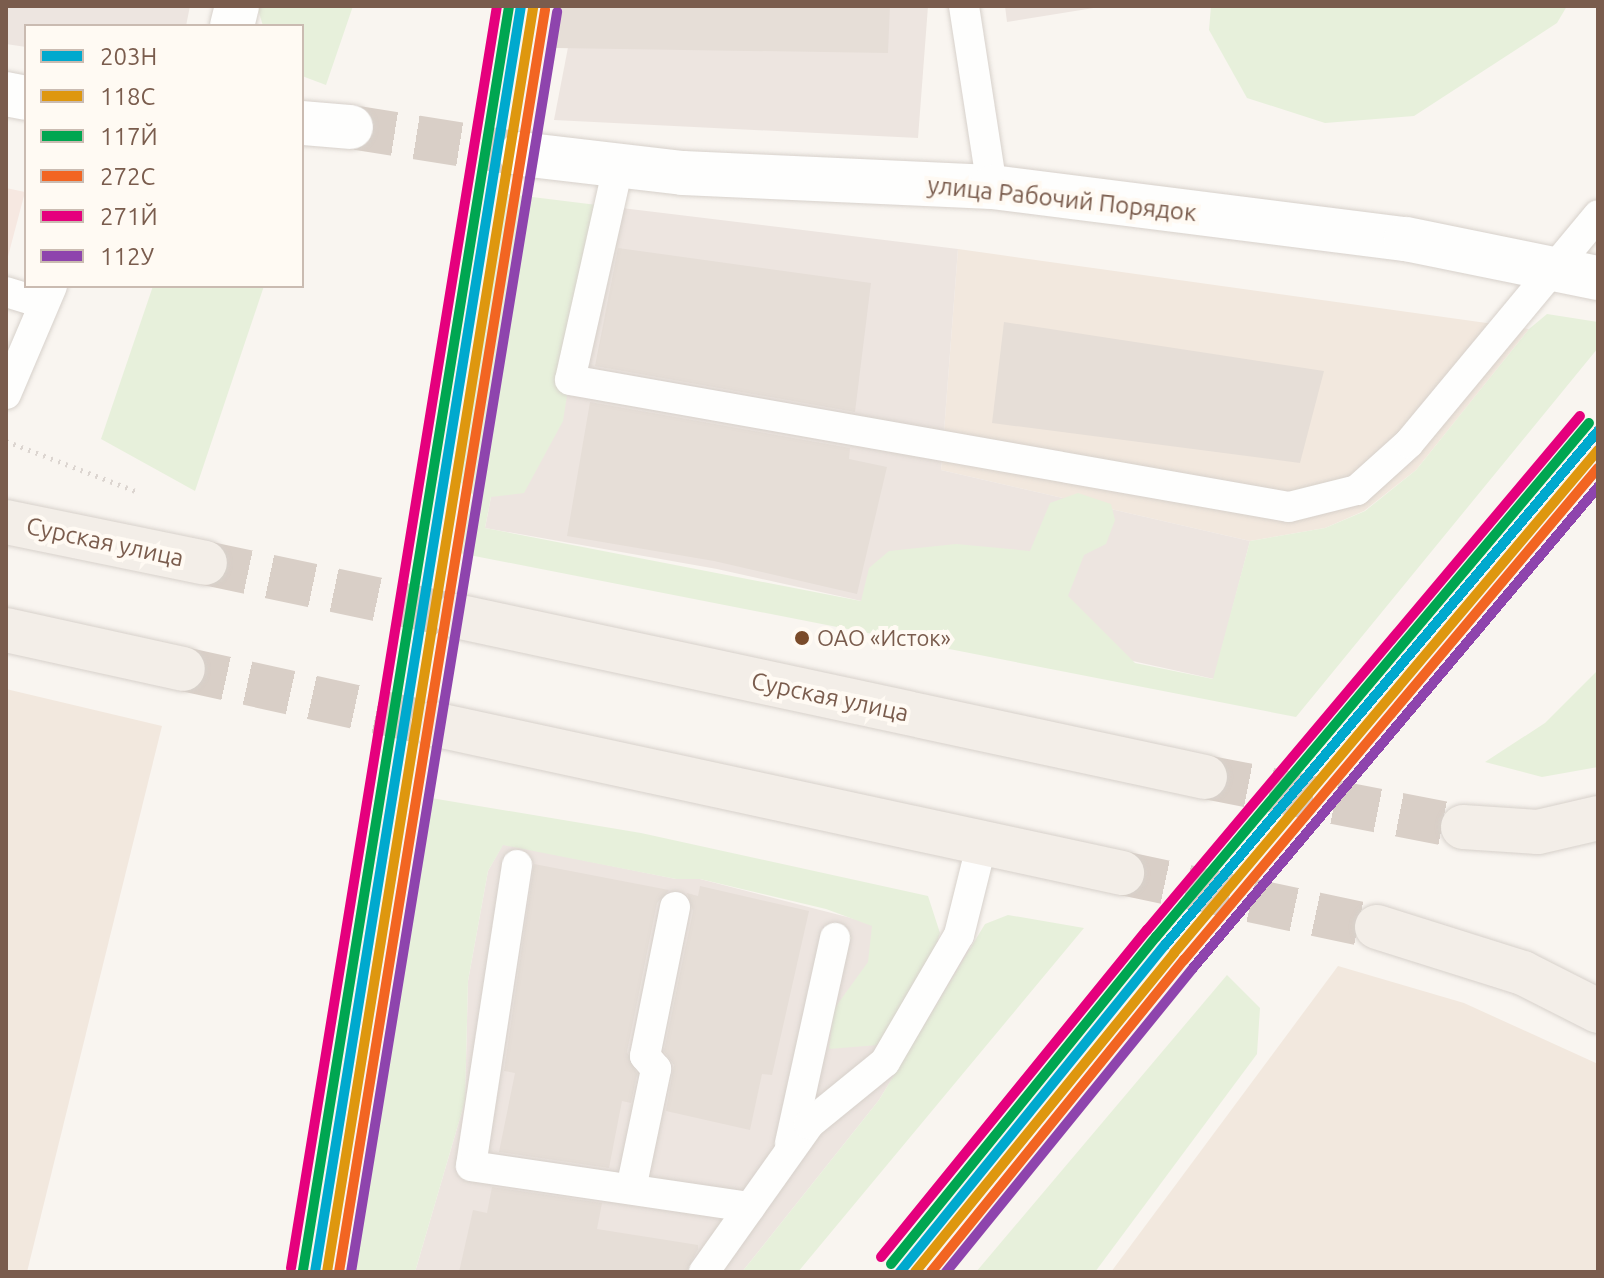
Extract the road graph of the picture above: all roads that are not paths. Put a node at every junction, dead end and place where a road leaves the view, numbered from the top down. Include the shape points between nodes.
1 (964, 6) edge
2 (304, 123) edge
3 (351, 127) tunnel mouth
4 (521, 154) tunnel mouth
5 (618, 167) junction
6 (992, 187) junction
7 (1598, 215) edge
8 (1556, 267) junction
9 (1598, 278) edge
10 (6, 292) edge
11 (47, 295) edge
12 (6, 394) edge
13 (6, 490) edge
14 (6, 522) edge
15 (82, 538) junction
16 (205, 563) tunnel mouth
17 (456, 616) tunnel mouth
18 (6, 630) edge
19 (183, 669) tunnel mouth
20 (433, 724) tunnel mouth
21 (1205, 777) tunnel mouth
22 (1598, 818) edge
23 (1463, 827) tunnel mouth
24 (982, 843) junction
25 (517, 865) dead end
26 (1122, 873) tunnel mouth
27 (675, 907) dead end
28 (1377, 927) tunnel mouth
29 (835, 938) dead end
30 (1598, 1011) edge
31 (787, 1155) junction
32 (631, 1189) junction
33 (750, 1207) junction
34 (704, 1272) edge

1 - 6 lane
2 - 3 street
4 - 5 street, улица Рабочий Порядок
5 - 6 street, улица Рабочий Порядок
5 - 8 lane via 570,380 1289,507 1357,490 1409,443
6 - 8 street, улица Рабочий Порядок via 1406,239
7 - 8 lane
8 - 9 street, улица Рабочий Порядок
10 - 11 lane
11 - 12 lane
13 - 15 main road
14 - 15 main road, Сурская улица
15 - 16 main road, Сурская улица
17 - 21 main road, Сурская улица
18 - 19 main road
20 - 24 main road
22 - 23 main road via 1538,832
24 - 26 main road
24 - 31 lane via 959,935 885,1062 809,1124
25 - 32 lane via 471,1166
27 - 32 lane via 645,1056 656,1069
28 - 30 main road via 1523,973
29 - 31 lane
31 - 33 lane
32 - 33 lane
33 - 34 lane

